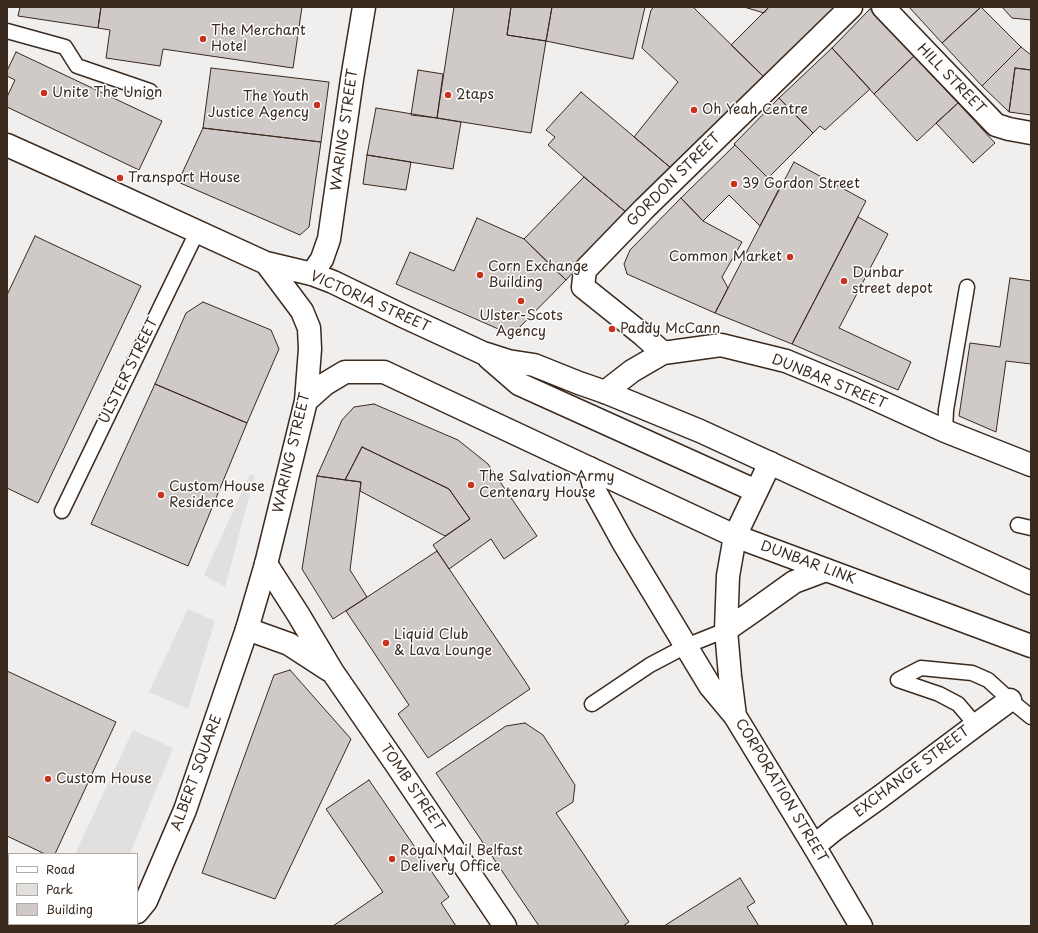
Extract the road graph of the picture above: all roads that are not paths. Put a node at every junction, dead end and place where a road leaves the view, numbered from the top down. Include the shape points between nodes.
1 (364, 7) edge
2 (851, 7) edge
3 (883, 7) edge
4 (7, 31) edge
5 (150, 91) dead end
6 (1031, 132) edge
7 (7, 145) edge
8 (197, 232) junction
9 (266, 263) junction
10 (312, 274) junction
11 (967, 287) dead end
12 (483, 353) junction
13 (663, 353) junction
14 (605, 392) junction
15 (306, 401) junction
16 (945, 431) junction
17 (770, 463) junction
18 (1031, 465) edge
19 (589, 468) junction
20 (756, 491) junction
21 (62, 511) dead end
22 (735, 536) junction
23 (266, 564) junction
24 (826, 570) junction
25 (1031, 583) edge
26 (247, 629) junction
27 (726, 630) junction
28 (686, 646) junction
29 (1031, 646) edge
30 (332, 671) junction
31 (1010, 700) junction
32 (592, 704) dead end
33 (735, 716) junction
34 (1031, 716) edge
35 (976, 725) junction
36 (814, 846) junction
37 (142, 906) edge
38 (140, 926) edge
39 (505, 926) edge
40 (861, 926) edge

1 - 10 street, WARING STREET via 330,239 322,259
2 - 13 street, GORDON STREET via 583,267 583,287
3 - 6 street, HILL STREET via 996,125
4 - 5 lane via 64,47 77,66
7 - 8 street, VICTORIA STREET
8 - 9 street, VICTORIA STREET
8 - 21 lane, ULSTER STREET
9 - 10 street, VICTORIA STREET
9 - 15 street, WARING STREET via 302,311 309,328
10 - 12 street, VICTORIA STREET
11 - 16 lane via 946,410
12 - 14 street, VICTORIA STREET via 508,361 534,365
12 - 20 street via 519,384
13 - 14 street, DUNBAR STREET via 632,371
13 - 16 street, DUNBAR STREET via 721,345 786,361
14 - 17 street
15 - 19 street via 325,384 345,372 384,372
15 - 23 street, WARING STREET
16 - 18 street, DUNBAR STREET
17 - 20 street, CORPORATION STREET
17 - 25 street
19 - 22 street, DUNBAR LINK
19 - 28 street via 596,493
20 - 22 street, CORPORATION STREET
22 - 24 street, DUNBAR LINK
22 - 27 street, CORPORATION STREET via 728,576
23 - 26 street, WARING STREET
23 - 30 street, TOMB STREET
24 - 27 street via 794,582
24 - 29 street, DUNBAR LINK
26 - 30 street, TOMB STREET via 289,644
26 - 37 street, ALBERT SQUARE via 185,810
27 - 28 lane
27 - 33 street, CORPORATION STREET
28 - 32 lane via 650,665
28 - 33 street via 710,686
30 - 39 street, TOMB STREET
31 - 34 lane
31 - 35 street, EXCHANGE STREET
31 - 35 lane via 988,680 972,673 921,668 898,680 939,694 958,704
33 - 36 street, CORPORATION STREET
35 - 36 street, EXCHANGE STREET
36 - 40 street, CORPORATION STREET
37 - 38 street, ALBERT SQUARE

